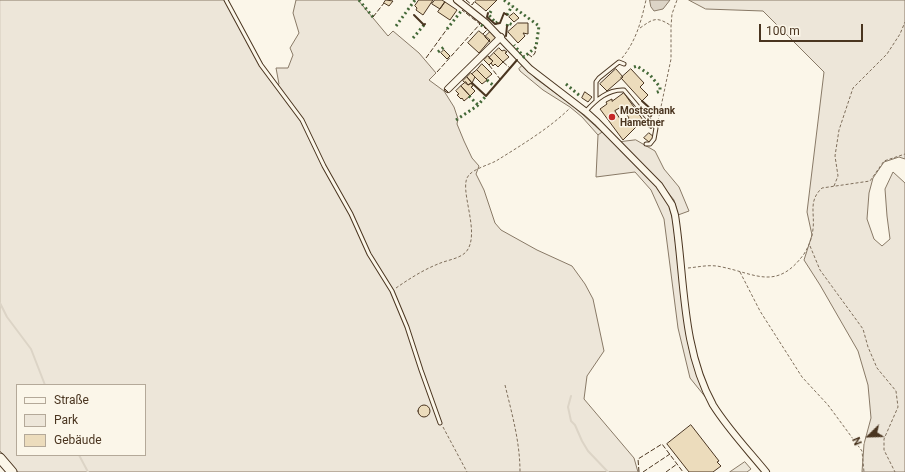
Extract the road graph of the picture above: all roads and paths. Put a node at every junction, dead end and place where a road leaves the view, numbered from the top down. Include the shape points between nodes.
1 (226, 0) edge
2 (457, 0) edge
3 (646, 0) edge
4 (677, 0) edge
5 (905, 22) edge
6 (671, 26) junction
7 (640, 28) junction
8 (501, 37) junction
9 (619, 62) junction
10 (624, 64) dead end
11 (448, 89) dead end
12 (596, 100) junction
13 (575, 103) junction
14 (586, 112) junction
15 (656, 128) junction
16 (646, 144) dead end
17 (905, 154) edge
18 (834, 186) junction
19 (810, 246) junction
20 (681, 269) junction
21 (739, 271) junction
22 (392, 290) junction
23 (505, 385) dead end
24 (440, 423) joint
25 (0, 458) edge
26 (12, 472) edge
27 (467, 472) edge
28 (520, 472) edge
29 (766, 472) edge
30 (864, 472) edge
31 (895, 472) edge

1 - 22 lane via 261,65 302,120 369,254
2 - 8 street
3 - 7 path
4 - 6 path
5 - 18 path via 887,54 853,88 839,130 836,156 838,176
6 - 7 path via 656,18
6 - 15 path via 671,59
7 - 9 path
8 - 11 street
8 - 13 street via 530,69
9 - 10 lane
9 - 12 lane via 596,82
12 - 14 lane
12 - 15 lane via 616,90 624,90
13 - 14 street
13 - 22 path via 517,147 487,166 470,173 466,181 471,225 469,247 459,257 423,271
14 - 20 street via 666,194 675,214
15 - 16 lane via 654,139 650,144
17 - 18 path via 884,161 870,181
18 - 19 path via 822,188 816,194
19 - 21 path via 798,262 772,277 759,277
19 - 31 path via 820,270 863,329 877,368 896,391 898,407 884,439 884,450
20 - 21 path via 720,266
20 - 29 street via 689,334 700,378 722,418
21 - 30 path via 760,311 802,377 828,405 862,451
22 - 24 lane
23 - 28 path via 520,452
24 - 27 path
25 - 26 street

